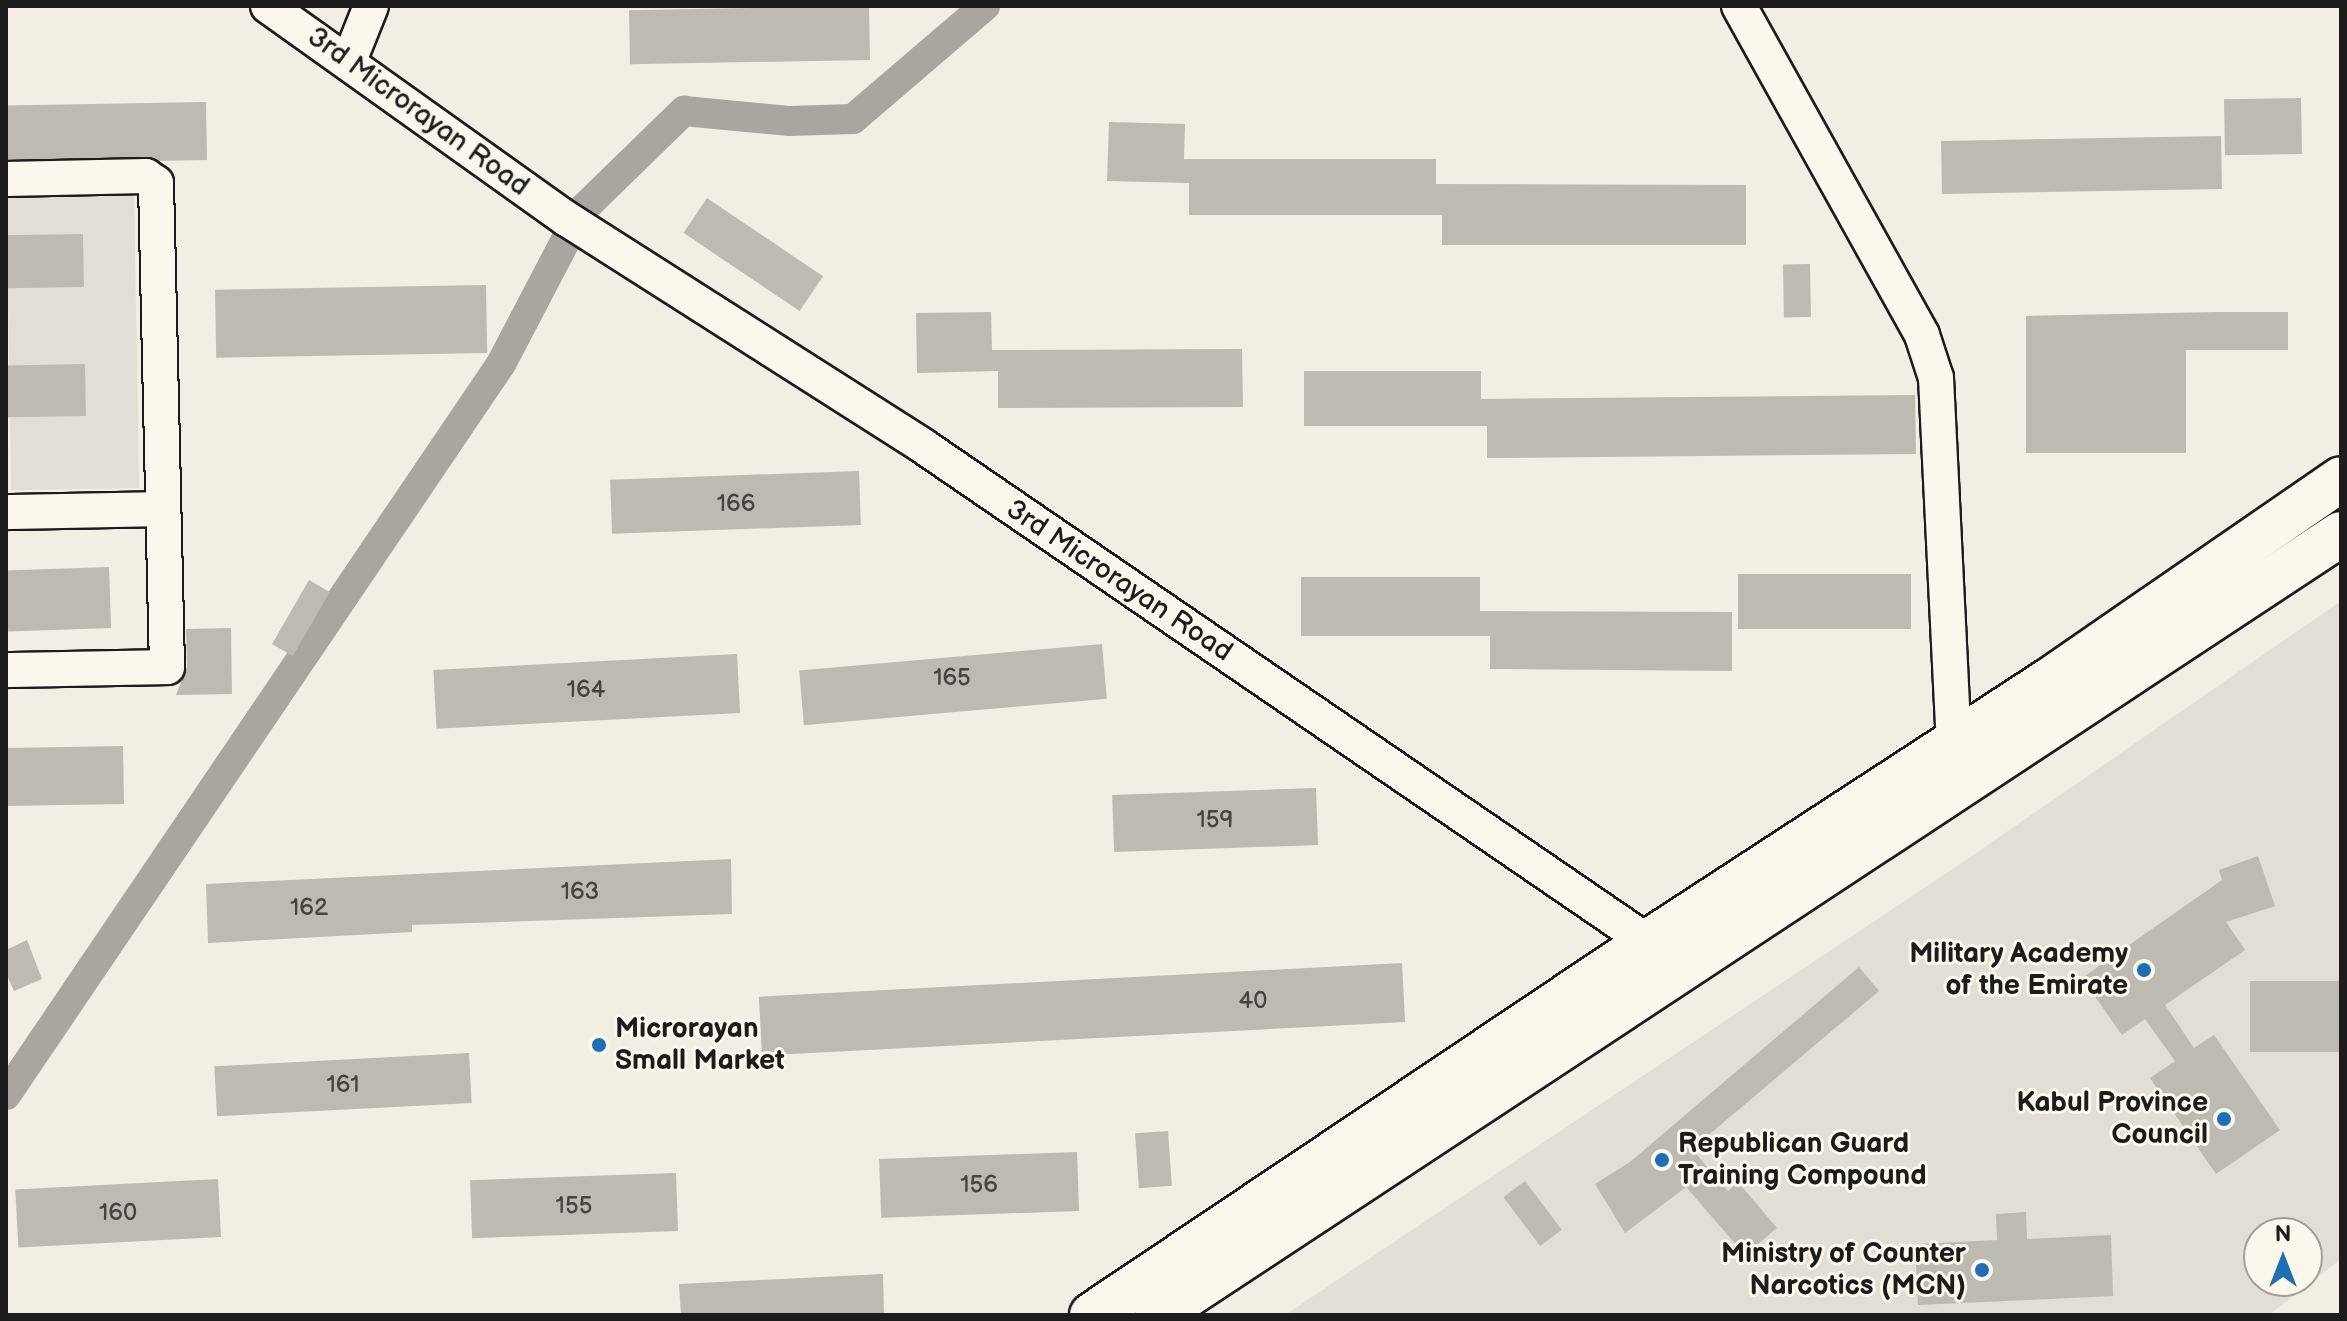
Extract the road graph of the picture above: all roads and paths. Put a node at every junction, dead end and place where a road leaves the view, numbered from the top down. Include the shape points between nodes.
1 (268, 6) edge
2 (371, 6) edge
3 (1739, 6) edge
4 (349, 61) junction
5 (6, 179) edge
6 (2341, 479) edge
7 (163, 509) junction
8 (6, 512) edge
9 (2341, 534) edge
10 (6, 670) edge
11 (1954, 742) junction
12 (1648, 942) junction
13 (1092, 1315) edge
14 (1157, 1315) edge

1 - 4 street, 3rd Microrayan Road
2 - 4 street
3 - 11 street via 1922,335 1936,378
4 - 12 street, 3rd Microrayan Road via 575,225 923,446
5 - 7 street via 146,176 156,183
6 - 11 highway
7 - 8 street
7 - 10 street via 167,667
9 - 14 highway
11 - 12 highway
12 - 13 highway

